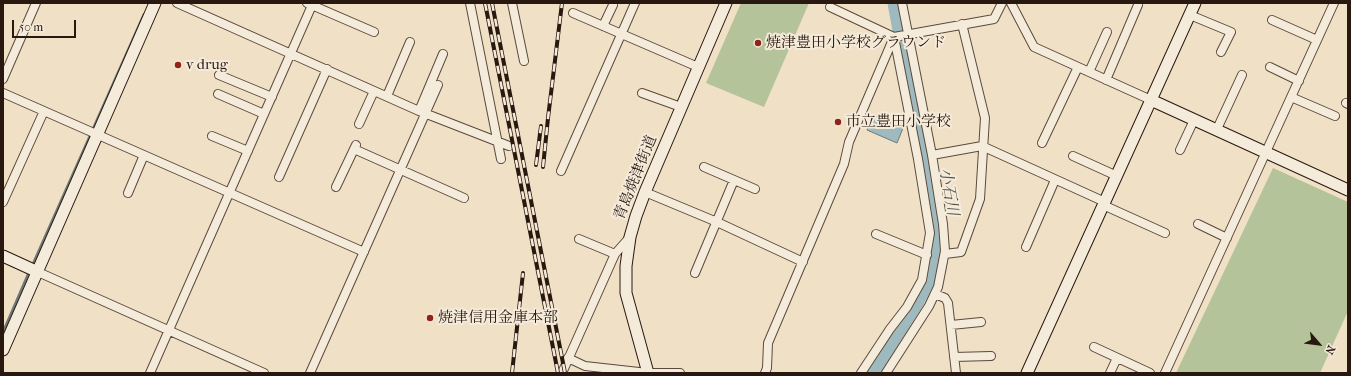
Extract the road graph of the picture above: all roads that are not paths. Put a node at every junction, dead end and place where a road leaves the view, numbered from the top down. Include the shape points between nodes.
1 (36, 3) edge
2 (155, 3) edge
3 (177, 3) edge
4 (470, 3) edge
5 (512, 3) edge
6 (635, 3) edge
7 (726, 3) edge
8 (902, 3) edge
9 (1002, 3) edge
10 (1011, 3) edge
11 (1195, 3) edge
12 (1334, 3) edge
13 (311, 4) edge
14 (1138, 5) dead end
15 (613, 6) dead end
16 (830, 7) dead end
17 (573, 13) dead end
18 (1190, 15) junction
19 (1272, 20) dead end
20 (962, 24) junction
21 (603, 26) junction
22 (374, 32) dead end
23 (1107, 32) dead end
24 (622, 34) junction
25 (908, 34) junction
26 (894, 37) junction
27 (1318, 40) junction
28 (410, 42) dead end
29 (1221, 52) dead end
30 (291, 53) junction
31 (443, 54) dead end
32 (524, 61) dead end
33 (698, 67) junction
34 (1078, 67) junction
35 (1270, 67) dead end
36 (327, 69) junction
37 (1089, 72) junction
38 (219, 74) dead end
39 (1242, 75) dead end
40 (3, 79) edge
41 (1106, 80) junction
42 (1299, 81) junction
43 (438, 85) dead end
44 (374, 91) junction
45 (3, 93) edge
46 (642, 93) dead end
47 (218, 94) dead end
48 (387, 96) junction
49 (272, 97) junction
50 (1291, 97) junction
51 (1151, 100) junction
52 (681, 107) junction
53 (44, 111) junction
54 (423, 112) junction
55 (264, 114) junction
56 (1335, 116) dead end
57 (1194, 120) junction
58 (359, 124) dead end
59 (1216, 130) junction
60 (98, 135) junction
61 (212, 136) dead end
62 (497, 142) junction
63 (1042, 143) dead end
64 (509, 146) dead end
65 (982, 146) junction
66 (1180, 150) dead end
67 (248, 151) junction
68 (1266, 152) junction
69 (144, 155) junction
70 (932, 156) junction
71 (1073, 156) dead end
72 (501, 159) dead end
73 (704, 167) dead end
74 (400, 170) junction
75 (561, 170) dead end
76 (1117, 176) junction
77 (279, 177) dead end
78 (734, 180) junction
79 (1055, 180) junction
80 (336, 187) dead end
81 (754, 189) dead end
82 (1348, 190) edge
83 (645, 192) junction
84 (128, 193) dead end
85 (230, 193) junction
86 (464, 198) dead end
87 (3, 202) edge
88 (1104, 204) junction
89 (717, 222) junction
90 (1198, 224) dead end
91 (1165, 233) dead end
92 (876, 234) dead end
93 (630, 236) junction
94 (1227, 238) junction
95 (579, 239) dead end
96 (1026, 247) dead end
97 (364, 252) junction
98 (614, 254) junction
99 (944, 254) junction
100 (926, 255) junction
101 (3, 256) edge
102 (803, 262) junction
103 (38, 272) junction
104 (695, 273) dead end
105 (935, 294) junction
106 (981, 322) dead end
107 (951, 325) junction
108 (169, 330) junction
109 (1094, 347) dead end
110 (3, 350) edge
111 (991, 356) dead end
112 (954, 357) junction
113 (568, 358) junction
114 (1117, 358) junction
115 (586, 370) edge
116 (150, 373) edge
117 (264, 373) edge
118 (310, 373) edge
119 (562, 373) edge
120 (648, 373) edge
121 (680, 373) edge
122 (765, 373) edge
123 (862, 373) edge
124 (886, 373) edge
125 (957, 373) edge
126 (1027, 373) edge
127 (1110, 373) edge
128 (1150, 373) edge
129 (1165, 373) edge

1 - 40 street
2 - 60 street
3 - 30 street
4 - 62 street
5 - 32 street
6 - 24 street
7 - 33 street, 青島焼津街道
8 - 25 street
9 - 20 street via 994,19
10 - 34 street via 1034,47
11 - 18 street
12 - 27 street
13 - 22 street
13 - 30 street
14 - 41 street
15 - 21 street
16 - 26 street
17 - 21 street
18 - 29 street via 1231,32
18 - 51 street
19 - 27 street
20 - 25 street
20 - 65 street via 984,118
21 - 24 street
23 - 37 street
24 - 33 street
24 - 75 street
25 - 26 street
25 - 70 street
26 - 100 street via 928,216 930,234
26 - 102 street via 849,142 844,164
27 - 42 street
28 - 48 street
30 - 36 street
30 - 49 street
31 - 54 street
33 - 52 street, 青島焼津街道
34 - 37 street
34 - 63 street
35 - 42 street
36 - 44 street
36 - 77 street
37 - 41 street
38 - 49 street
39 - 59 street
41 - 51 street
42 - 50 street
43 - 54 street
44 - 48 street
44 - 58 street
45 - 53 street
46 - 52 street
47 - 55 street
48 - 54 street
49 - 55 street
50 - 56 street
50 - 68 street
51 - 57 street
51 - 76 street
52 - 83 street, 青島焼津街道
53 - 60 street
53 - 87 street
54 - 62 street
54 - 74 street
55 - 67 street
57 - 59 street
57 - 66 street
59 - 68 street
60 - 69 street
60 - 103 street
61 - 67 street
62 - 64 street
62 - 72 street
65 - 70 street
65 - 79 street
65 - 99 street via 980,199 961,252
67 - 85 street
68 - 82 street
68 - 94 street
69 - 84 street
69 - 85 street
70 - 99 street via 943,224
71 - 76 street
73 - 78 street
74 - 80 street via 355,146
74 - 86 street
74 - 97 street
76 - 88 street
78 - 81 street
78 - 89 street
79 - 88 street
79 - 96 street
83 - 89 street
83 - 93 street, 青島焼津街道
85 - 97 street
85 - 108 street
88 - 91 street
88 - 126 street
89 - 102 street
89 - 104 street
90 - 94 street
92 - 100 street
93 - 98 street
93 - 120 street, 青島焼津街道 via 626,293
94 - 129 street
95 - 98 street
97 - 118 street
98 - 113 street
99 - 105 street
100 - 123 street via 922,280 907,307
101 - 103 street
102 - 122 street via 768,343 768,368
103 - 108 street
103 - 110 street
105 - 107 street via 948,302
105 - 124 street
106 - 107 street
107 - 112 street
108 - 116 street
108 - 117 street
109 - 114 street
111 - 112 street
112 - 125 street
113 - 115 street
113 - 119 street
114 - 127 street
114 - 128 street
115 - 120 street
120 - 121 street

